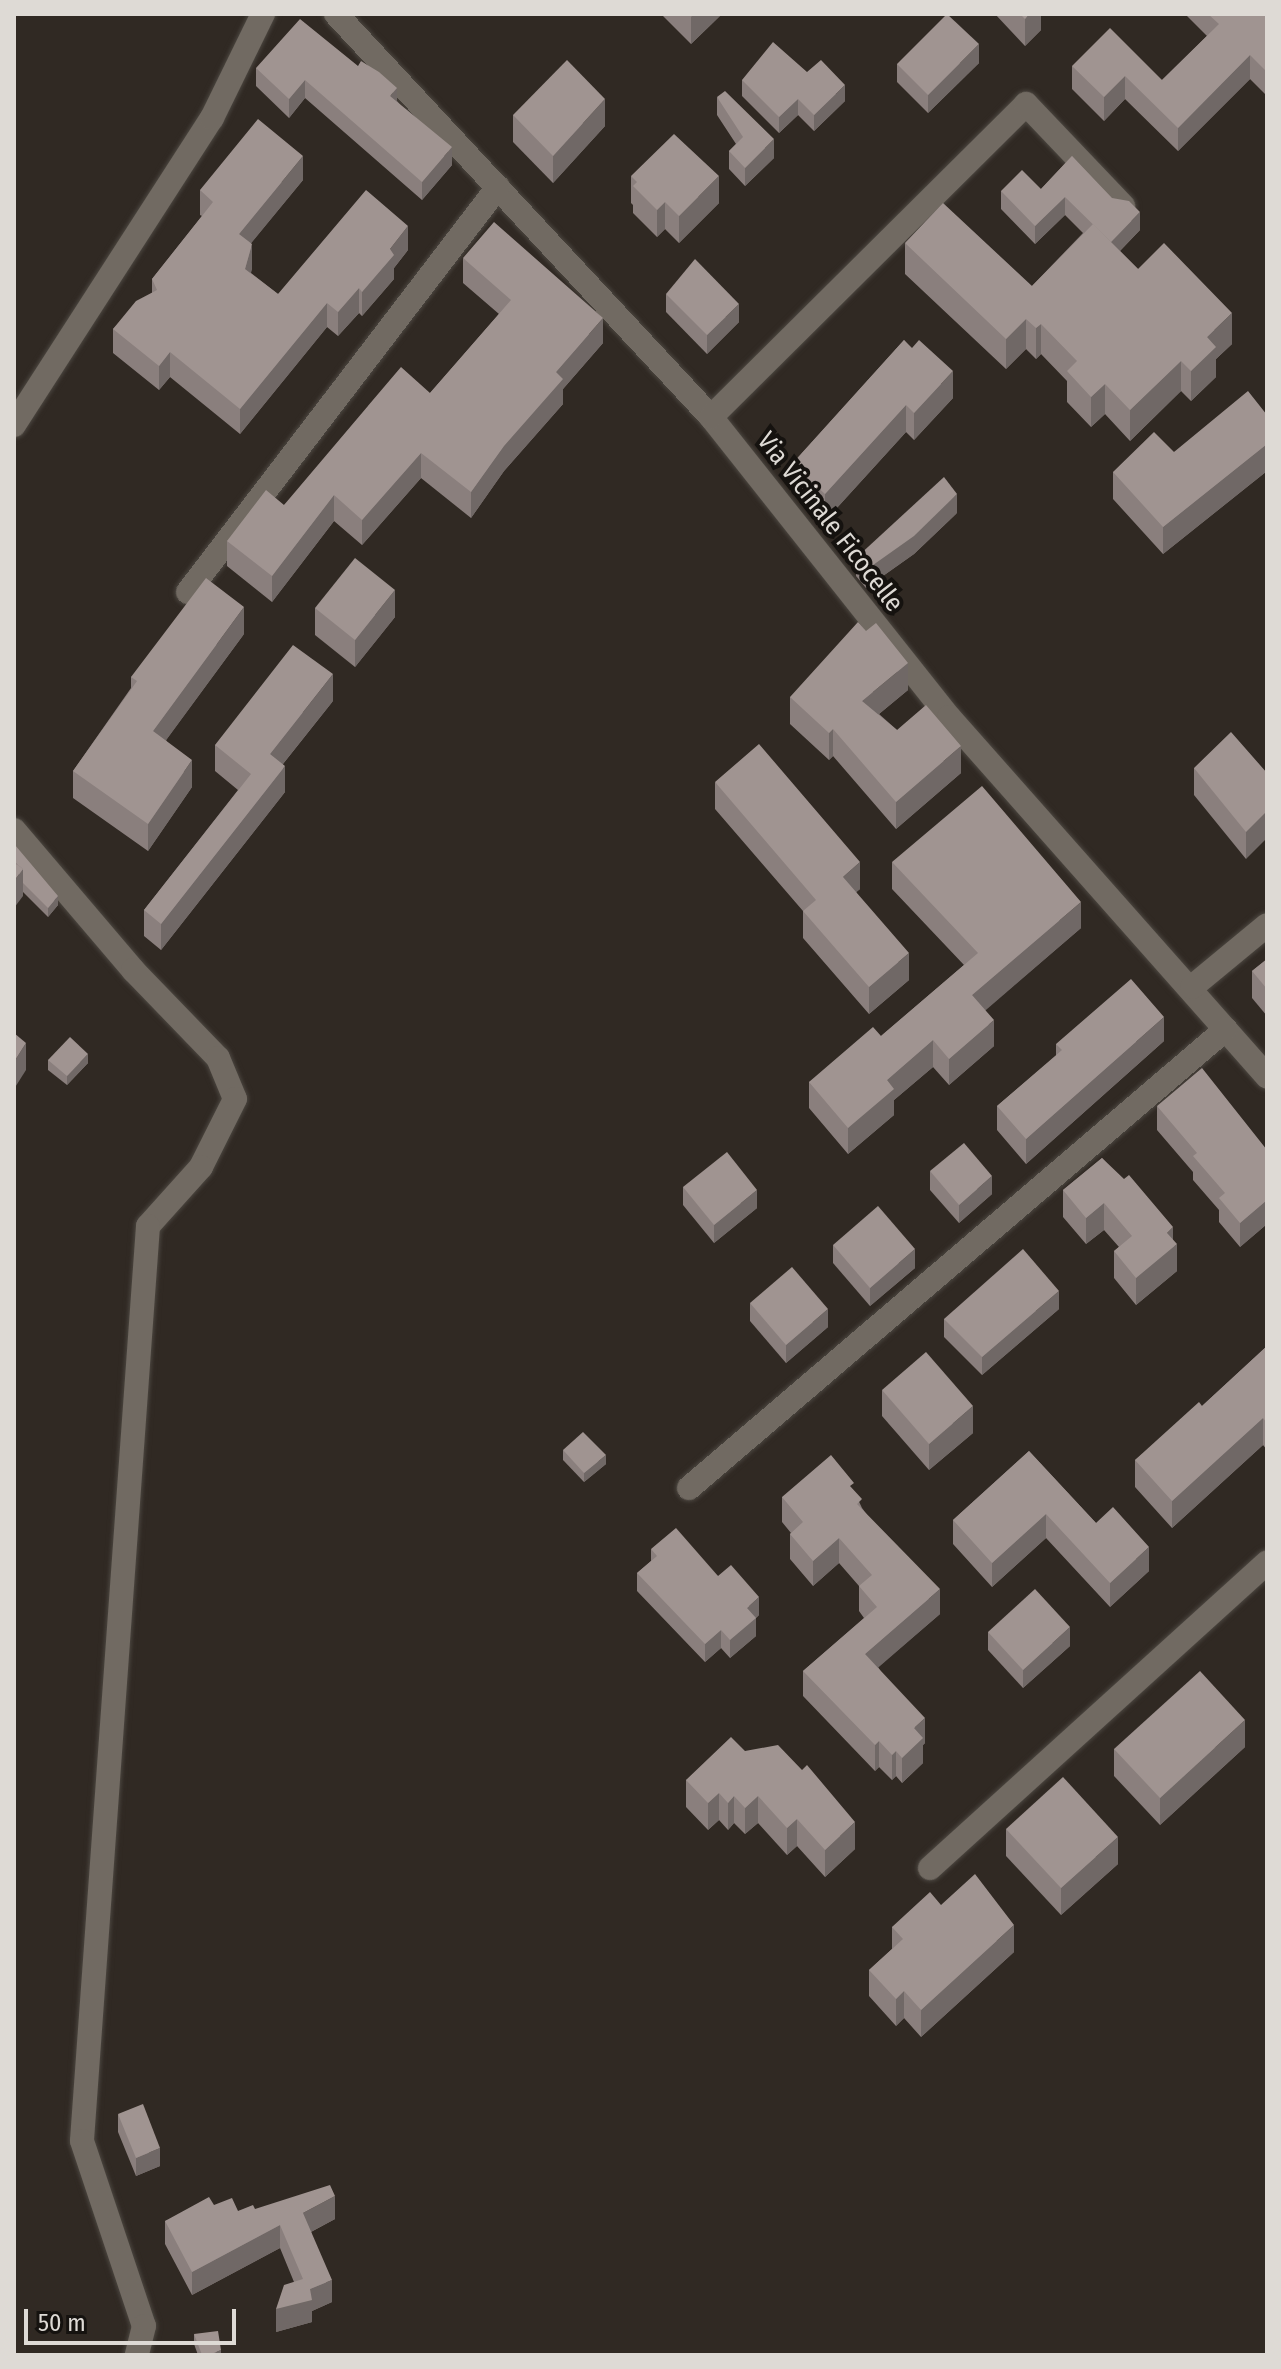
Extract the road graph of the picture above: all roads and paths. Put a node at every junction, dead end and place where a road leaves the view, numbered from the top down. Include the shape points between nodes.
1 (263, 14) edge
2 (336, 14) edge
3 (498, 187) junction
4 (1123, 206) edge
5 (711, 417) junction
6 (14, 425) edge
7 (188, 592) dead end
8 (14, 830) edge
9 (1267, 925) edge
10 (1192, 987) junction
11 (1226, 1029) junction
12 (1267, 1076) edge
13 (689, 1488) dead end
14 (1267, 1562) edge
15 (930, 1868) dead end
16 (137, 2355) edge

1 - 6 street via 212,118
2 - 3 street, Via Vicinale Ficocelle
3 - 5 street, Via Vicinale Ficocelle
3 - 7 street
4 - 5 street via 1026,104
5 - 10 street, Via Vicinale Ficocelle via 949,717
8 - 16 street via 133,970 218,1058 235,1099 201,1167 148,1226 82,2141 144,2326
9 - 10 street
10 - 11 street, Via Vicinale Ficocelle
11 - 12 street, Via Vicinale Ficocelle
11 - 13 street
14 - 15 street

